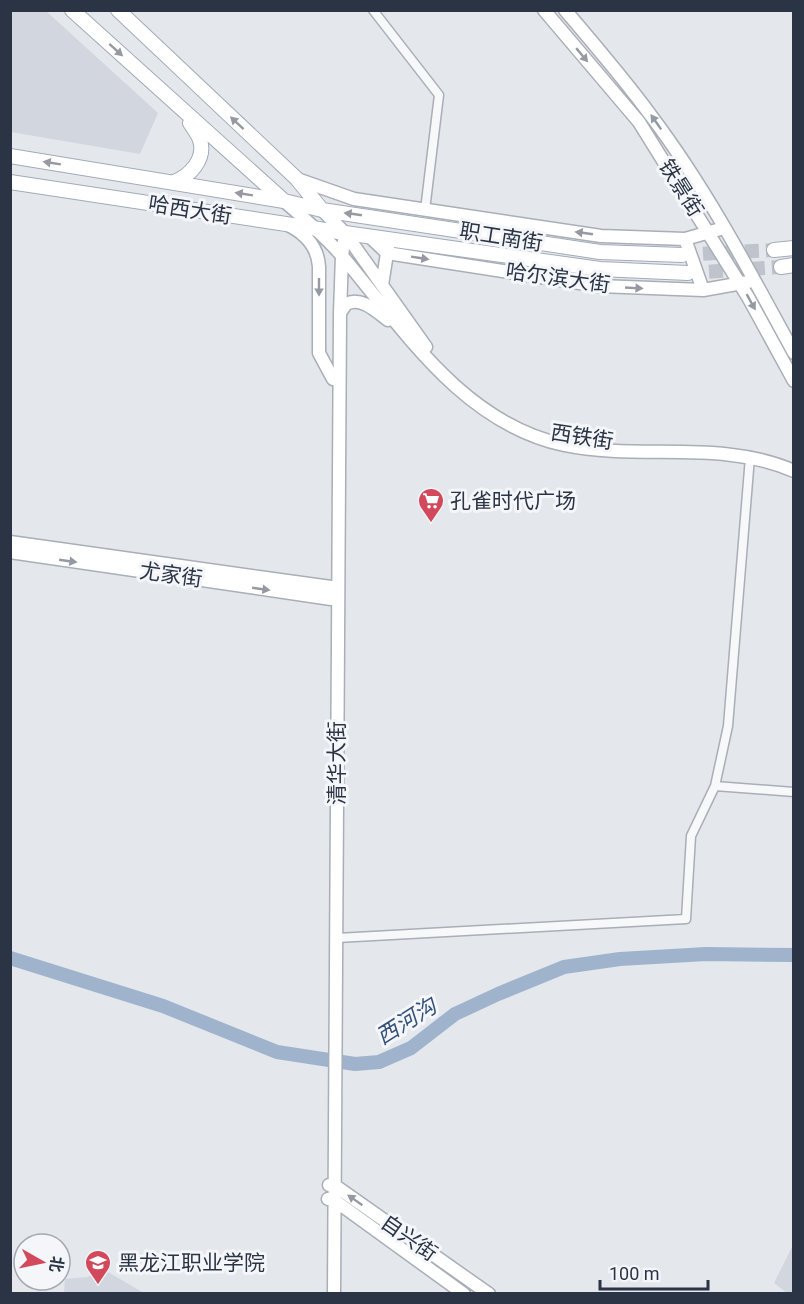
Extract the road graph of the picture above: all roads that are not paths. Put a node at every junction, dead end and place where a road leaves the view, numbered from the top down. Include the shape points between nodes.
1 (72, 10) edge
2 (118, 10) edge
3 (373, 10) edge
4 (544, 10) edge
5 (565, 10) edge
6 (185, 113) junction
7 (10, 156) edge
8 (297, 179) junction
9 (10, 182) edge
10 (174, 182) junction
11 (284, 201) junction
12 (322, 210) junction
13 (425, 210) junction
14 (284, 224) junction
15 (316, 228) junction
16 (724, 228) junction
17 (709, 232) junction
18 (345, 233) junction
19 (369, 236) joint
20 (685, 239) junction
21 (388, 246) junction
22 (794, 248) edge
23 (774, 250) tunnel mouth
24 (338, 252) junction
25 (681, 255) tunnel mouth
26 (688, 273) tunnel mouth
27 (754, 280) junction
28 (740, 283) junction
29 (382, 285) junction
30 (703, 290) junction
31 (340, 313) junction
32 (405, 329) junction
33 (794, 353) edge
34 (333, 379) junction
35 (794, 381) edge
36 (750, 458) junction
37 (794, 464) edge
38 (794, 471) edge
39 (10, 542) edge
40 (10, 552) edge
41 (331, 593) junction
42 (715, 786) junction
43 (794, 792) edge
44 (337, 938) junction
45 (334, 993) junction
46 (331, 1185) junction
47 (331, 1200) junction
48 (327, 1293) edge
49 (334, 1293) edge
50 (464, 1293) edge
51 (489, 1293) edge

1 -> 6 main road
8 -> 2 main road
3 - 13 street via 440,95
4 -> 17 main road, 铁景街 via 639,122
16 -> 5 main road, 铁景街 via 652,117
6 - 10 main road via 201,149 194,169
6 - 11 main road
10 -> 7 main road, 哈西大街
8 - 12 main road
8 - 13 main road via 354,199
9 - 14 main road, 哈西大街
11 -> 10 main road, 哈西大街
11 - 12 main road, 哈西大街
11 - 15 main road
12 - 18 main road
25 -> 12 main road, 职工南街 via 600,252
20 -> 13 main road via 601,236
14 - 15 main road, 哈西大街
14 -> 34 main road via 304,235 317,255 319,353
15 - 18 main road, 哈西大街
15 - 24 main road
16 - 17 main road
16 - 27 main road, 铁景街
17 - 20 main road
17 - 28 main road, 铁景街
18 - 19 main road, 哈西大街
18 - 24 main road, 清华大街
18 - 29 main road
19 - 21 main road, 职工南街
20 - 30 main road
21 - 26 main road, 职工南街 via 600,269
21 - 29 main road
21 -> 30 main road, 哈尔滨大街 via 599,286
22 - 23 main road
24 - 31 main road, 清华大街
24 - 32 main road
24 - 34 main road, 清华大街
27 - 28 main road, 哈尔滨大街
27 - 33 main road, 铁景街
28 - 30 main road, 哈尔滨大街
28 -> 35 main road, 铁景街
29 - 32 main road
31 - 32 main road via 346,304 357,301
31 - 44 main road, 清华大街
32 - 36 main road, 西铁街 via 463,393 497,418 525,432 590,449
32 - 37 main road, 西铁街 via 463,384 507,416 560,437 728,446
34 - 41 main road, 清华大街
36 - 38 main road, 西铁街
36 - 42 street via 728,726
39 - 41 main road, 尤家街
40 -> 41 main road, 尤家街
41 - 45 main road, 清华大街
42 - 43 street
42 - 44 street via 691,836 686,919
44 - 45 main road, 清华大街
45 - 46 main road, 清华大街
46 - 47 main road, 清华大街
51 -> 46 main road, 自兴街
47 - 48 main road, 清华大街
47 - 49 main road, 清华大街
47 - 50 main road, 自兴街

